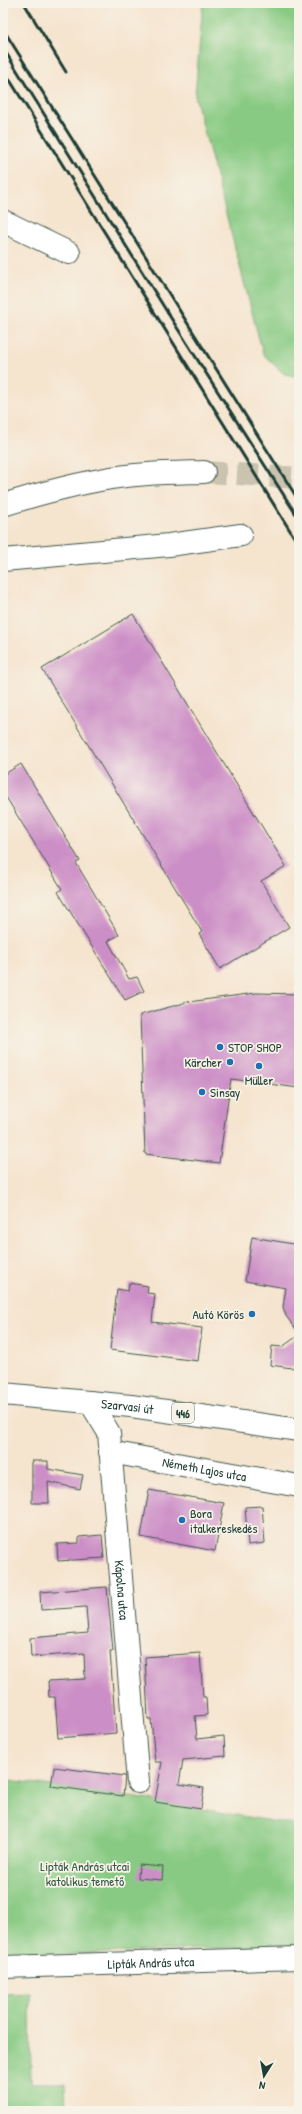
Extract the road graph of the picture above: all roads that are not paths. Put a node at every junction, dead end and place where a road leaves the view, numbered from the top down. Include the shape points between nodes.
1 (3, 220) edge
2 (69, 253) dead end
3 (204, 472) tunnel mouth
4 (3, 505) edge
5 (242, 535) dead end
6 (3, 560) edge
7 (3, 1394) edge
8 (90, 1402) junction
9 (299, 1430) edge
10 (110, 1452) junction
11 (299, 1486) edge
12 (138, 1782) dead end
13 (299, 1958) edge
14 (3, 1967) edge

1 - 2 street
3 - 4 street via 102,479
5 - 6 street via 169,545
7 - 8 street, Szarvasi út / 446
8 - 9 street, Szarvasi út / 446
8 - 10 street, Kápolna utca via 109,1433
10 - 11 street, Németh Lajos utca
10 - 12 street, Kápolna utca
13 - 14 street, Lipták András utca

